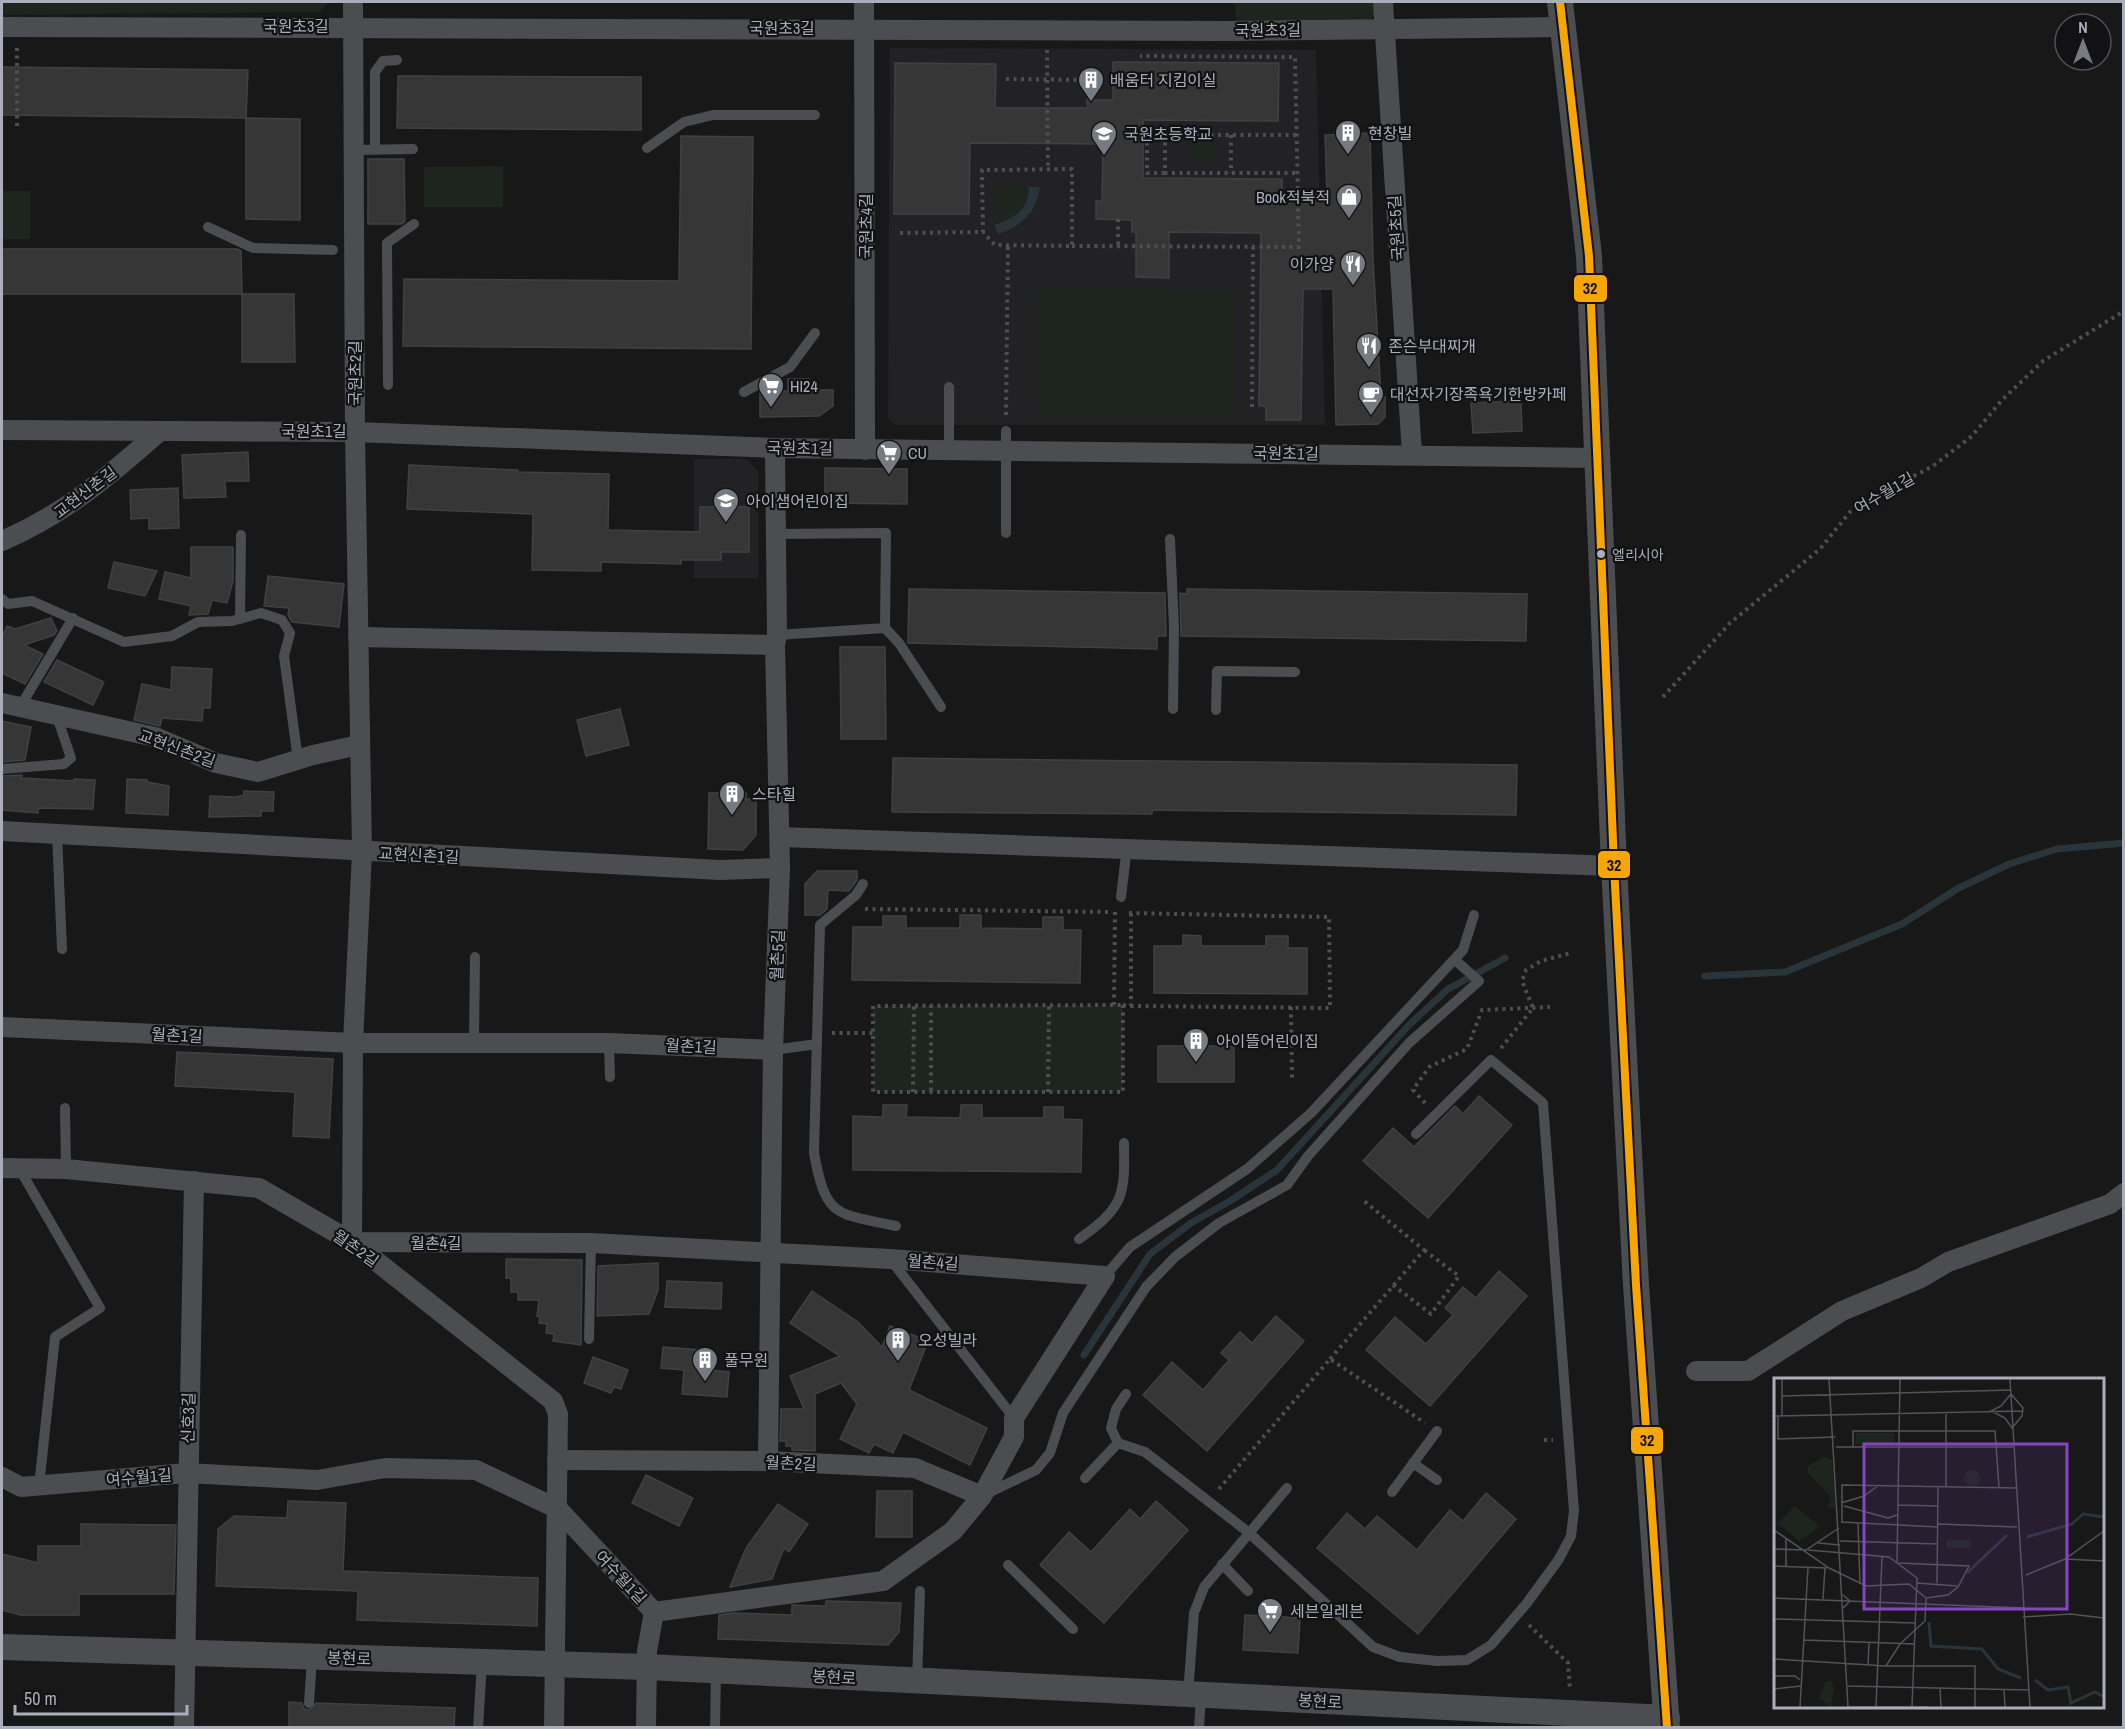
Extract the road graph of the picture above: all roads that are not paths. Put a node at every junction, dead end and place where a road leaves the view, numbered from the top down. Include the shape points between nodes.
1 (353, 2) edge
2 (864, 2) edge
3 (1383, 2) edge
4 (1560, 2) edge
5 (353, 26) junction
6 (1562, 27) junction
7 (864, 28) junction
8 (1383, 29) junction
9 (9, 33) edge
10 (397, 60) dead end
11 (815, 115) dead end
12 (647, 148) dead end
13 (375, 149) junction
14 (413, 149) dead end
15 (354, 150) junction
16 (414, 224) dead end
17 (208, 227) dead end
18 (333, 250) dead end
19 (815, 333) dead end
20 (388, 386) dead end
21 (949, 387) dead end
22 (744, 392) dead end
23 (2, 430) edge
24 (160, 431) junction
25 (355, 432) junction
26 (1006, 441) junction
27 (775, 448) junction
28 (866, 450) junction
29 (949, 450) junction
30 (1412, 454) junction
31 (1599, 458) junction
32 (1006, 533) dead end
33 (776, 534) junction
34 (241, 535) dead end
35 (1170, 539) dead end
36 (2, 541) edge
37 (2, 599) edge
38 (73, 618) junction
39 (240, 619) junction
40 (885, 628) junction
41 (358, 637) junction
42 (776, 640) junction
43 (1295, 672) dead end
44 (11, 705) edge
45 (941, 707) dead end
46 (1173, 709) dead end
47 (1216, 710) dead end
48 (56, 714) junction
49 (359, 745) junction
50 (298, 760) junction
51 (2, 769) edge
52 (2, 831) edge
53 (57, 834) junction
54 (780, 837) junction
55 (1126, 847) junction
56 (362, 852) junction
57 (1614, 866) junction
58 (780, 868) junction
59 (863, 884) dead end
60 (1121, 897) dead end
61 (1474, 915) dead end
62 (62, 949) dead end
63 (475, 957) dead end
64 (1455, 960) junction
65 (2, 1028) edge
66 (353, 1043) junction
67 (474, 1043) junction
68 (609, 1043) junction
69 (817, 1044) junction
70 (773, 1050) junction
71 (610, 1077) dead end
72 (65, 1108) dead end
73 (1416, 1134) dead end
74 (1124, 1143) dead end
75 (10, 1168) edge
76 (66, 1169) junction
77 (194, 1181) junction
78 (2119, 1202) edge
79 (896, 1226) dead end
80 (1079, 1239) dead end
81 (352, 1242) junction
82 (591, 1243) junction
83 (771, 1252) junction
84 (890, 1259) junction
85 (1105, 1276) junction
86 (589, 1340) dead end
87 (1696, 1371) dead end
88 (1126, 1394) dead end
89 (1014, 1418) junction
90 (1437, 1431) road end
91 (1118, 1443) junction
92 (557, 1460) junction
93 (768, 1461) junction
94 (1413, 1463) junction
95 (187, 1473) junction
96 (2, 1477) edge
97 (1085, 1478) dead end
98 (1437, 1480) dead end
99 (39, 1486) junction
100 (1287, 1488) dead end
101 (1392, 1492) dead end
102 (982, 1496) junction
103 (558, 1509) junction
104 (1248, 1532) junction
105 (1222, 1564) junction
106 (1008, 1565) dead end
107 (920, 1591) dead end
108 (1248, 1591) dead end
109 (654, 1612) junction
110 (1073, 1629) dead end
111 (2, 1647) edge
112 (187, 1653) junction
113 (312, 1657) junction
114 (482, 1663) junction
115 (556, 1664) junction
116 (647, 1667) junction
117 (716, 1671) junction
118 (918, 1682) junction
119 (1195, 1695) junction
120 (309, 1703) dead end
121 (1667, 1723) edge
122 (184, 1728) edge
123 (478, 1728) edge
124 (554, 1728) edge
125 (646, 1728) edge
126 (715, 1728) edge
127 (1199, 1728) edge

1 - 5 street, 국원초2길
2 - 7 street, 국원초4길
3 - 8 street, 국원초5길
4 - 6 street
5 - 7 street, 국원초3길
5 - 9 street, 국원초3길
5 - 15 street, 국원초2길
6 - 8 street, 국원초3길
6 - 31 street via 1589,256
7 - 8 street, 국원초3길
7 - 28 street, 국원초4길
8 - 30 street, 국원초5길
10 - 13 lane via 383,61 375,72
11 - 12 lane via 713,115 684,122
13 - 14 lane
13 - 15 lane
15 - 25 street, 국원초2길
16 - 20 lane via 387,243
17 - 18 lane via 253,248
19 - 22 lane via 790,368
21 - 29 lane
23 - 24 street, 국원초1길
24 - 25 street, 국원초1길
24 - 36 street, 교현신촌길 via 90,491 51,518
25 - 27 street, 국원초1길
25 - 41 street, 국원초2길
26 - 29 street, 국원초1길
26 - 30 street, 국원초1길
26 - 32 lane
27 - 28 street, 국원초1길
27 - 33 street, 월촌5길
28 - 29 street, 국원초1길
30 - 31 street, 국원초1길
31 - 57 street
33 - 40 lane via 886,533
33 - 42 street, 월촌5길
34 - 39 lane
35 - 46 lane
37 - 38 lane via 8,604 32,601
38 - 39 lane via 124,642 172,636 198,622
38 - 44 lane, 교현신촌2길
39 - 50 lane via 261,613 282,620 290,633 284,656
40 - 42 lane
40 - 45 lane
41 - 42 street
41 - 49 street, 국원초2길
42 - 54 street, 월촌5길
43 - 47 lane via 1217,671
44 - 48 street, 교현신촌2길
48 - 50 street, 교현신촌2길 via 155,737 216,763 258,771
48 - 51 lane via 71,758 64,764
49 - 50 street, 교현신촌2길
49 - 56 street, 국원초2길
52 - 53 street, 교현신촌1길
53 - 56 street, 교현신촌1길
53 - 62 lane
54 - 55 street
54 - 58 street, 월촌5길
55 - 57 street
55 - 60 lane
56 - 58 street, 교현신촌1길 via 720,870
56 - 66 street
57 - 121 street via 1636,1285
58 - 70 street, 월촌5길
59 - 69 lane via 856,895 820,925
61 - 64 lane via 1463,950
63 - 67 lane
64 - 85 lane via 1311,1113 1247,1169 1130,1247
64 - 102 lane via 1479,981 1409,1043 1287,1185 1219,1223 1175,1257 1146,1287 1063,1413 1050,1453 1036,1470
65 - 66 street, 월촌1길
66 - 67 street, 월촌1길
66 - 81 street
67 - 68 street, 월촌1길
68 - 70 street, 월촌1길
68 - 71 lane
69 - 70 lane
69 - 79 lane via 814,1153 821,1190 833,1209
70 - 83 street, 월촌5길
72 - 76 lane
73 - 104 lane via 1491,1060 1543,1103 1574,1511 1571,1536 1559,1559 1491,1645 1467,1659 1437,1661 1400,1657 1372,1647
74 - 80 lane via 1124,1179 1118,1205 1106,1220
75 - 76 street, 월촌2길
75 - 99 lane, 월촌2길 via 100,1308 55,1337
76 - 77 street, 월촌2길
77 - 81 street, 월촌2길 via 259,1188
77 - 95 street, 신호3길
78 - 87 street via 1948,1262 1921,1278 1842,1311 1748,1371
81 - 82 street, 월촌4길
81 - 92 street, 월촌2길 via 553,1401 558,1414
82 - 83 street, 월촌4길
82 - 86 lane
83 - 84 street, 월촌4길
83 - 93 street, 월촌5길
84 - 85 street, 월촌4길
84 - 89 lane
85 - 89 street
88 - 91 lane via 1116,1409 1111,1428
89 - 102 street, 여수월1길 via 1014,1437
90 - 94 lane
91 - 97 lane
91 - 104 lane via 1145,1452
92 - 93 street, 월촌2길
92 - 103 street, 월촌2길
93 - 102 street, 월촌2길 via 915,1468
94 - 98 lane
94 - 101 lane
95 - 99 street, 여수월1길
95 - 103 street, 여수월1길 via 316,1480 385,1468 476,1470
95 - 112 street, 신호3길
96 - 99 street, 여수월1길 via 21,1487
100 - 104 lane
102 - 109 street, 여수월1길 via 953,1531 883,1581
103 - 109 street, 여수월1길
103 - 115 street, 월촌2길
104 - 105 lane
105 - 108 lane
105 - 119 lane via 1204,1587 1194,1613
106 - 110 lane
107 - 118 lane
109 - 116 street
111 - 112 street, 봉현로
112 - 113 street, 봉현로
112 - 122 street, 신호3길
113 - 114 street, 봉현로
113 - 120 lane
114 - 115 street, 봉현로
114 - 123 lane
115 - 116 street, 봉현로
115 - 124 street, 월촌2길
116 - 117 street, 봉현로
116 - 125 street
117 - 118 street, 봉현로
117 - 126 lane
118 - 119 street, 봉현로
119 - 121 street, 봉현로
119 - 127 lane

